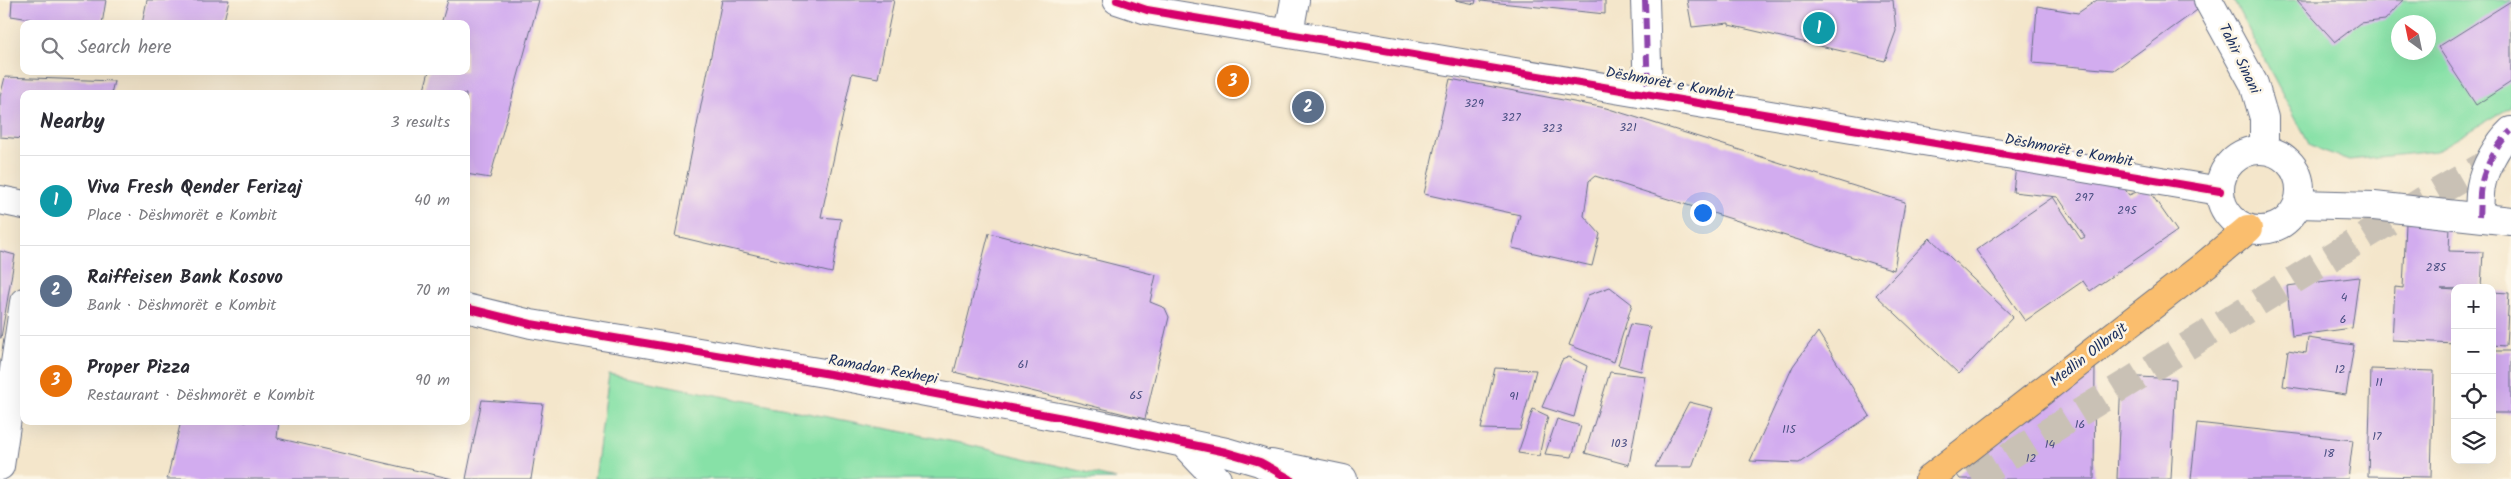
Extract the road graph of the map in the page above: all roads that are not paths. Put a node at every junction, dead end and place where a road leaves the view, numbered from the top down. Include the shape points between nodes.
1 (1117, 0) edge
2 (1295, 0) edge
3 (1645, 0) edge
4 (2208, 0) edge
5 (1289, 33) junction
6 (1648, 94) junction
7 (2511, 132) edge
8 (2264, 150) junction
9 (2220, 191) junction
10 (0, 200) edge
11 (20, 204) edge
12 (2298, 204) junction
13 (2479, 217) junction
14 (2511, 221) edge
15 (2248, 229) junction
16 (470, 309) edge
17 (20, 329) edge
18 (1182, 442) junction
19 (1260, 462) junction
20 (0, 466) edge
21 (1217, 479) edge
22 (1290, 479) edge
23 (1343, 479) edge
24 (1929, 479) edge

1 - 5 street, Dëshmorët e Kombit via 1147,10
2 - 5 street
3 - 6 street
4 - 8 street, Tahir Sinani via 2254,84 2264,118
5 - 6 street, Dëshmorët e Kombit
6 - 9 street, Dëshmorët e Kombit
7 - 13 street via 2493,156 2481,184
8 - 9 street via 2238,157 2228,166
8 - 12 street via 2281,156 2294,169 2300,186
9 - 15 street via 2228,214 2237,224
10 - 11 street
12 - 13 street via 2374,206
12 - 15 street via 2290,217 2278,226
13 - 14 street
15 - 24 main road, Medlin Ollbrajt
16 - 18 street, Ramadan Rexhepi via 531,324 990,403
17 - 20 street
18 - 19 street, Ramadan Rexhepi
18 - 21 street
19 - 22 street, Ramadan Rexhepi
19 - 23 street

